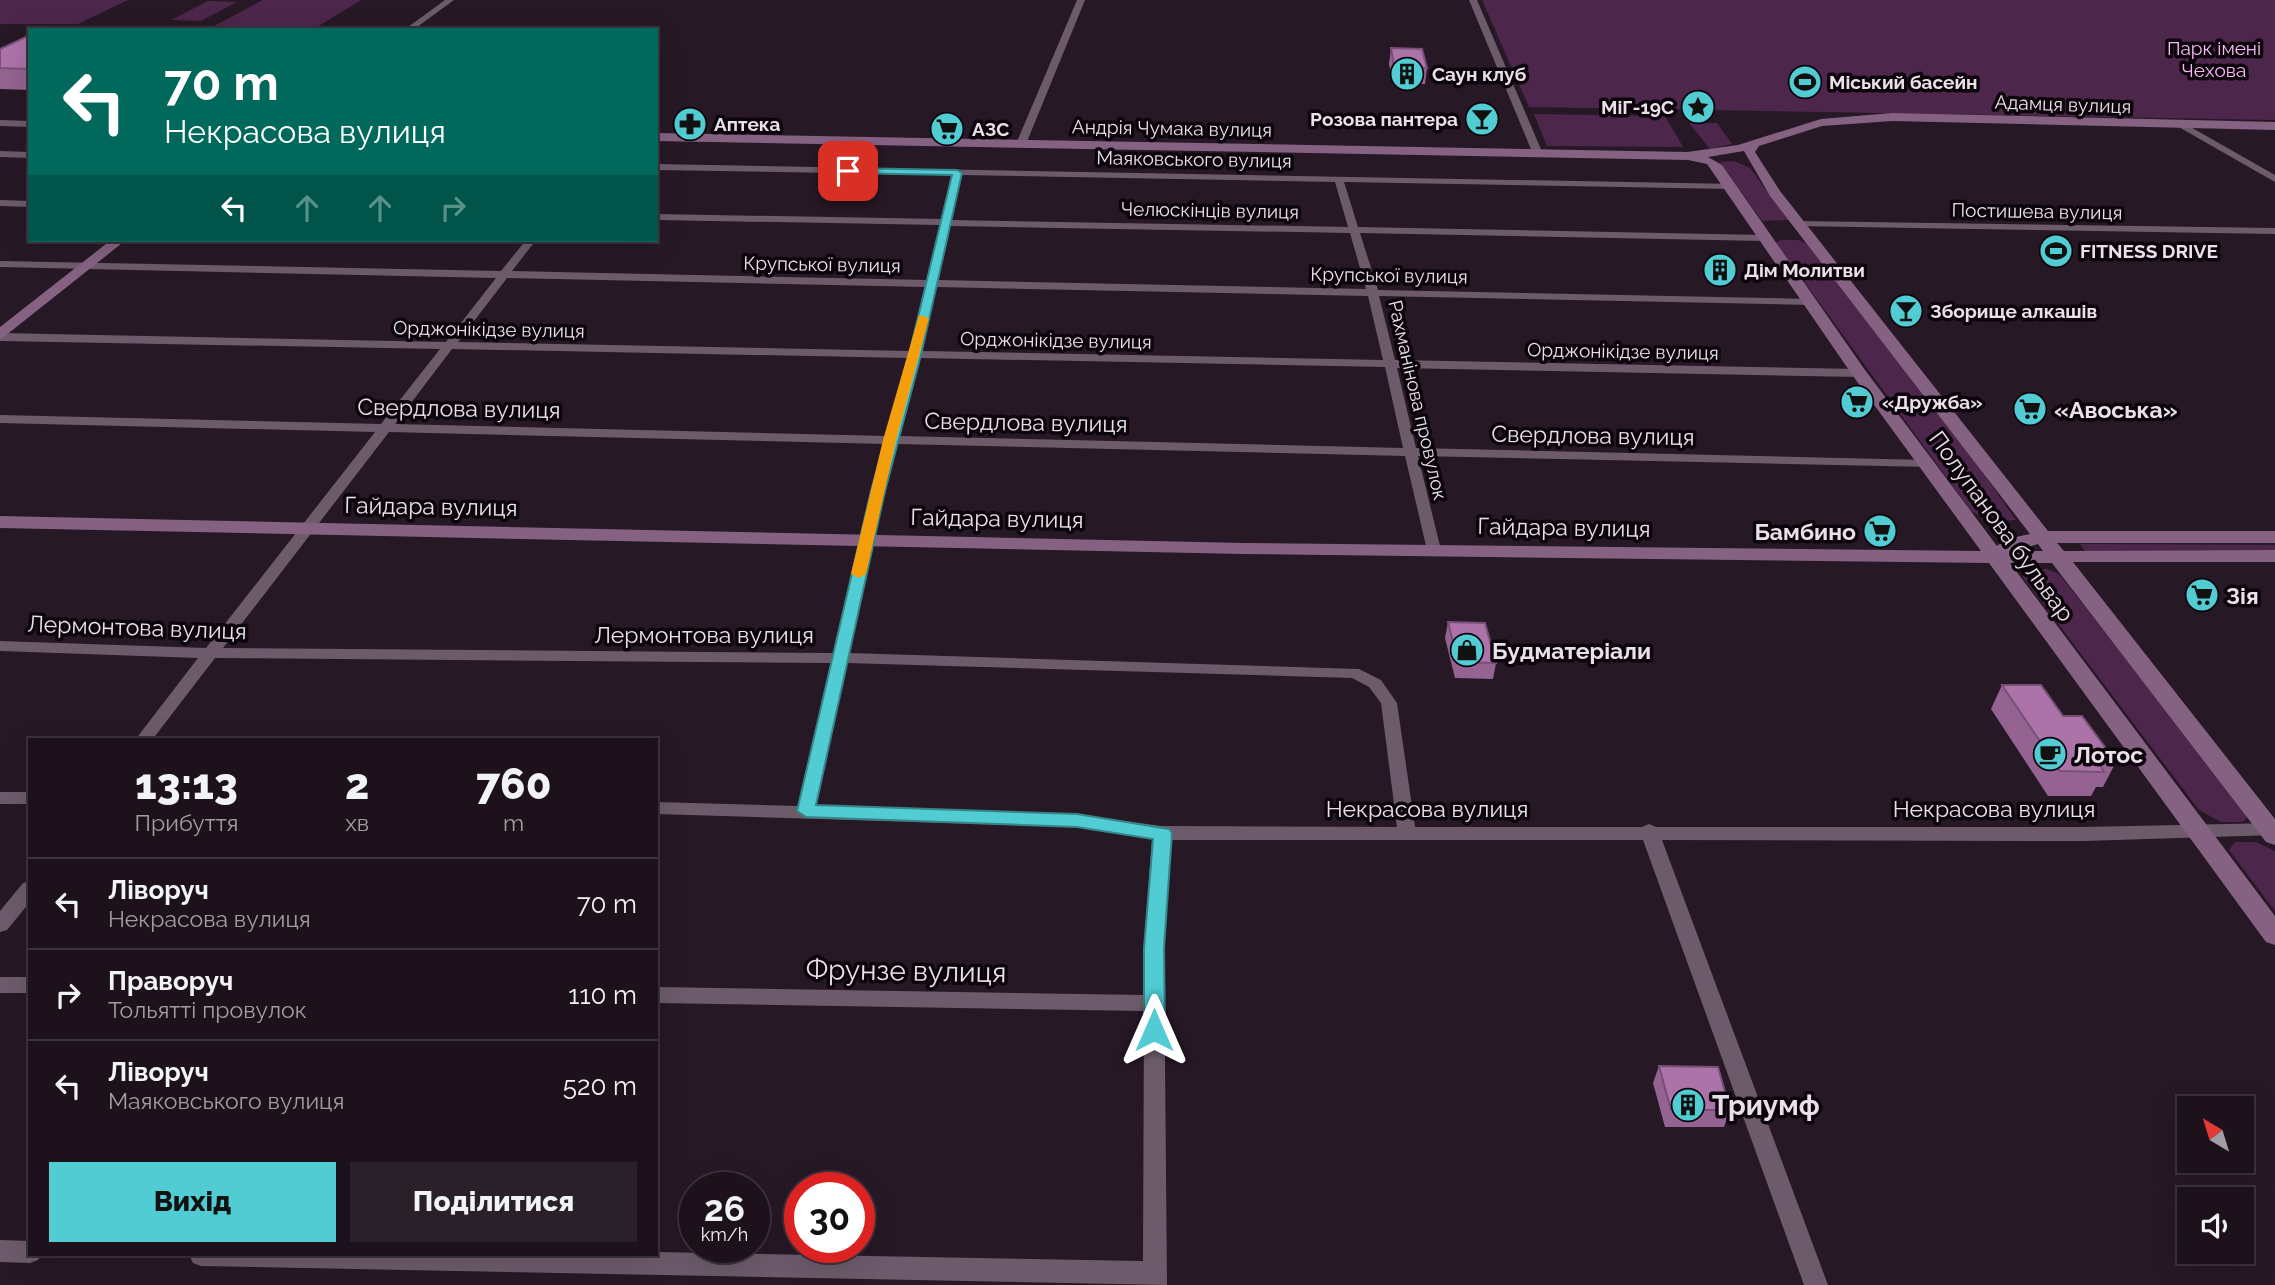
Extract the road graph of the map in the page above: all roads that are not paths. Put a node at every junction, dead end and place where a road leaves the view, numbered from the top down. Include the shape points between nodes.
1 (450, 0) edge
2 (1081, 0) edge
3 (1473, 0) edge
4 (411, 28) edge
5 (0, 123) edge
6 (28, 124) edge
7 (2180, 124) junction
8 (2275, 126) edge
9 (658, 137) edge
10 (1756, 142) junction
11 (1021, 144) junction
12 (0, 154) edge
13 (1538, 154) junction
14 (1711, 154) junction
15 (28, 155) edge
16 (1687, 156) junction
17 (1755, 164) junction
18 (658, 167) edge
19 (957, 173) junction
20 (2275, 179) edge
21 (1339, 180) junction
22 (1731, 186) junction
23 (0, 203) edge
24 (28, 204) edge
25 (658, 216) edge
26 (947, 223) junction
27 (1799, 224) junction
28 (1356, 231) junction
29 (2275, 231) edge
30 (1763, 238) junction
31 (116, 242) edge
32 (529, 242) edge
33 (0, 264) edge
34 (85, 266) junction
35 (503, 275) junction
36 (932, 284) junction
37 (1373, 293) junction
38 (1812, 302) junction
39 (0, 336) edge
40 (448, 345) junction
41 (915, 355) junction
42 (1391, 365) junction
43 (1859, 373) junction
44 (0, 419) edge
45 (388, 428) junction
46 (890, 440) junction
47 (1409, 452) junction
48 (1925, 464) junction
49 (0, 522) edge
50 (311, 527) junction
51 (2044, 537) junction
52 (2275, 537) edge
53 (866, 541) junction
54 (1434, 550) junction
55 (2060, 556) junction
56 (2275, 556) edge
57 (1994, 557) junction
58 (0, 646) edge
59 (208, 653) junction
60 (841, 658) junction
61 (144, 738) edge
62 (0, 798) edge
63 (28, 798) edge
64 (658, 808) edge
65 (806, 811) junction
66 (1649, 831) junction
67 (2199, 831) junction
68 (2273, 831) edge
69 (1407, 832) junction
70 (1162, 833) junction
71 (28, 890) edge
72 (0, 925) edge
73 (2275, 935) edge
74 (0, 985) edge
75 (28, 985) edge
76 (658, 995) edge
77 (1154, 1003) junction
78 (0, 1251) edge
79 (28, 1252) edge
80 (241, 1256) edge
81 (1155, 1279) edge
82 (1816, 1285) edge

1 - 4 street
2 - 11 street
3 - 13 street
5 - 6 street
7 - 8 street, Адамця вулиця
7 - 10 street, Адамця вулиця via 1892,117 1821,123
7 - 20 street
9 - 11 street, Андрія Чумака вулиця
10 - 14 street, Адамця вулиця
10 - 17 street via 1749,152
11 - 13 street, Андрія Чумака вулиця
12 - 15 street
13 - 16 street, Андрія Чумака вулиця
14 - 16 street, Адамця вулиця
14 - 17 street
16 - 22 street, Полупанова бульвар via 1711,161
17 - 27 street, Полупанова бульвар
18 - 19 street, Маяковського вулиця
19 - 21 street, Маяковського вулиця
19 - 26 street
21 - 22 street, Маяковського вулиця
21 - 28 street, Рахманінова провулок
22 - 30 street, Полупанова бульвар
23 - 24 street
25 - 26 street, Челюскінців вулиця
26 - 28 street, Челюскінців вулиця
26 - 36 street
27 - 29 street, Постишева вулиця
27 - 51 street, Полупанова бульвар
28 - 30 street, Челюскінців вулиця
28 - 37 street, Рахманінова провулок
30 - 38 street, Полупанова бульвар
31 - 34 street
32 - 35 street
33 - 34 street, Крупської вулиця
34 - 35 street, Крупської вулиця
34 - 39 street
35 - 36 street, Крупської вулиця
35 - 40 street
36 - 37 street, Крупської вулиця
36 - 41 street
37 - 38 street, Крупської вулиця
37 - 42 street, Рахманінова провулок
38 - 43 street, Полупанова бульвар
39 - 40 street, Орджонікідзе вулиця
40 - 41 street, Орджонікідзе вулиця
40 - 45 street
41 - 42 street, Орджонікідзе вулиця
41 - 46 street
42 - 43 street, Орджонікідзе вулиця
42 - 47 street, Рахманінова провулок
43 - 48 street, Полупанова бульвар
44 - 45 street, Свердлова вулиця
45 - 46 street, Свердлова вулиця
45 - 50 street
46 - 47 street, Свердлова вулиця
46 - 53 street
47 - 48 street, Свердлова вулиця
47 - 54 street, Рахманінова провулок
48 - 57 street, Полупанова бульвар
49 - 50 street, Гайдара вулиця
50 - 53 street, Гайдара вулиця
50 - 59 street
51 - 52 street
51 - 55 street, Полупанова бульвар
51 - 57 street via 2013,543
53 - 54 street, Гайдара вулиця
53 - 60 street
54 - 57 street, Гайдара вулиця
55 - 56 street, Гайдара вулиця
55 - 57 street, Гайдара вулиця
55 - 68 street, Полупанова бульвар
57 - 67 street, Полупанова бульвар
58 - 59 street, Лермонтова вулиця
59 - 60 street, Лермонтова вулиця
59 - 61 street
60 - 65 street
60 - 69 street, Лермонтова вулиця via 1353,673 1370,678 1389,703
62 - 63 street
64 - 65 street, Некрасова вулиця
65 - 70 street, Некрасова вулиця via 1077,821
66 - 67 street, Некрасова вулиця
66 - 69 street, Некрасова вулиця
66 - 82 street
67 - 68 street, Некрасова вулиця
67 - 73 street, Полупанова бульвар
69 - 70 street, Некрасова вулиця
70 - 77 street
71 - 72 street
74 - 75 street
76 - 77 street, Фрунзе вулиця
77 - 81 street
78 - 79 street
80 - 81 street

